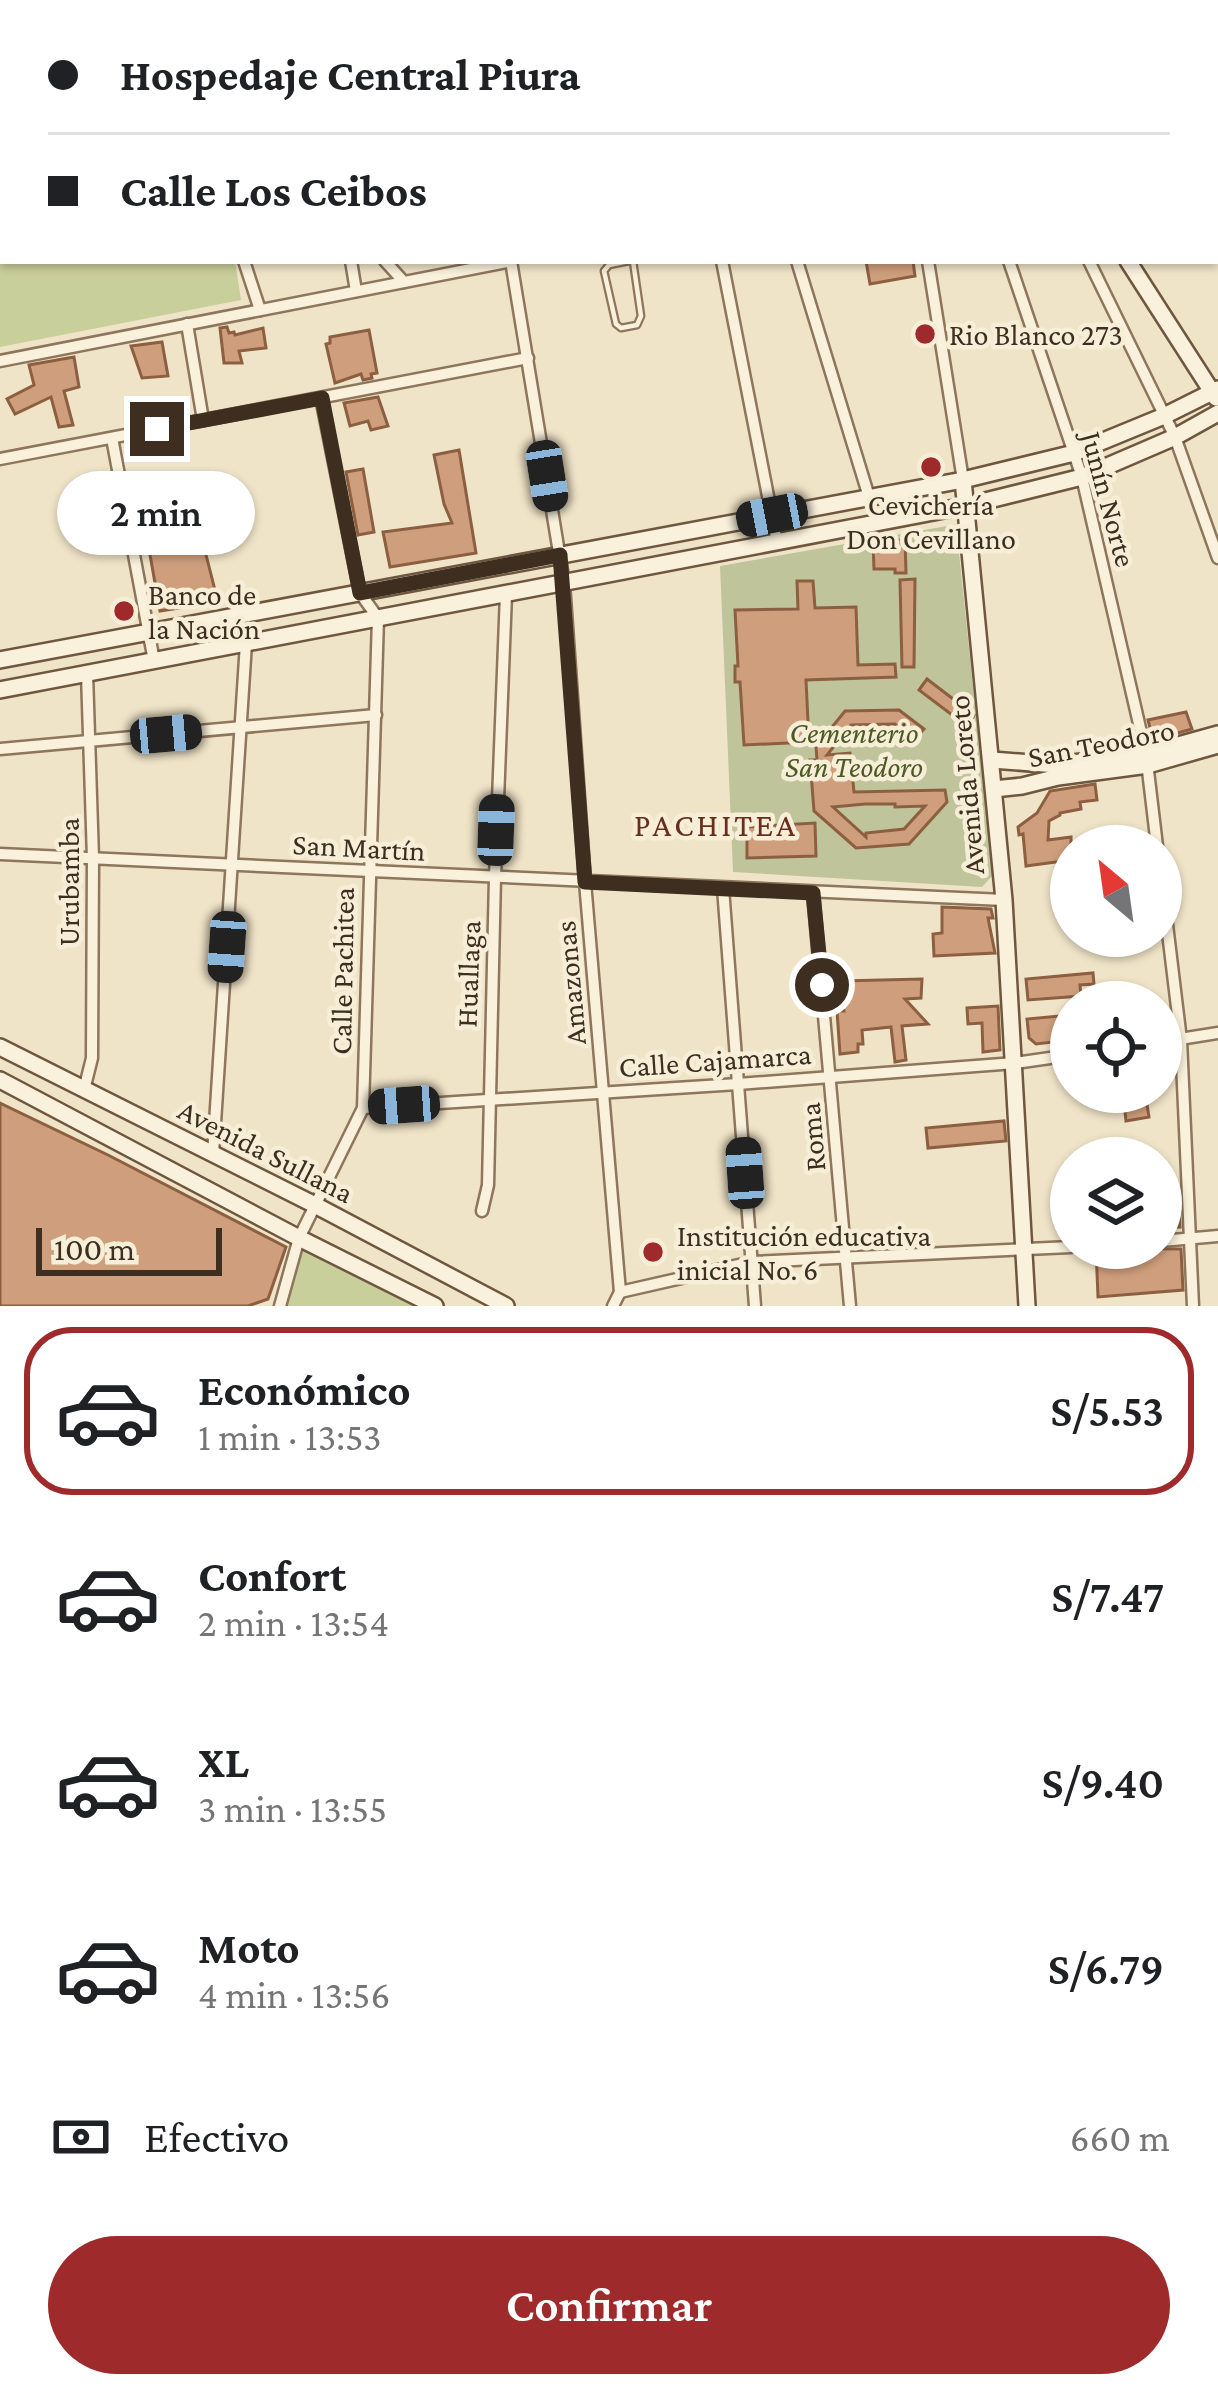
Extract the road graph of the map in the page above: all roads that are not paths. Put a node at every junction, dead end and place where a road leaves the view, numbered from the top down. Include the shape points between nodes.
1 (245, 264) edge
2 (352, 264) edge
3 (389, 264) edge
4 (497, 264) edge
5 (512, 264) edge
6 (614, 264) edge
7 (632, 264) edge
8 (723, 264) edge
9 (798, 264) edge
10 (928, 264) edge
11 (1010, 264) edge
12 (1095, 264) edge
13 (1130, 264) edge
14 (404, 282) junction
15 (356, 291) junction
16 (260, 310) junction
17 (187, 324) junction
18 (528, 358) junction
19 (0, 361) edge
20 (1216, 394) edge
21 (322, 398) junction
22 (1218, 413) edge
23 (1164, 416) junction
24 (203, 420) junction
25 (1174, 437) junction
26 (112, 438) junction
27 (1074, 453) junction
28 (2, 455) edge
29 (1082, 477) junction
30 (963, 480) junction
31 (868, 497) junction
32 (965, 506) junction
33 (772, 515) junction
34 (777, 542) junction
35 (560, 555) junction
36 (1218, 558) edge
37 (564, 583) junction
38 (360, 593) junction
39 (506, 594) junction
40 (378, 618) junction
41 (149, 632) junction
42 (247, 643) junction
43 (0, 660) edge
44 (154, 661) junction
45 (87, 674) junction
46 (0, 690) edge
47 (376, 716) junction
48 (242, 727) junction
49 (1218, 734) edge
50 (89, 741) junction
51 (1218, 745) edge
52 (0, 748) edge
53 (992, 760) junction
54 (1147, 760) junction
55 (994, 789) junction
56 (1155, 825) edge
57 (0, 854) edge
58 (93, 858) junction
59 (232, 865) junction
60 (368, 872) junction
61 (495, 878) junction
62 (585, 882) junction
63 (723, 888) junction
64 (813, 893) junction
65 (1004, 900) junction
66 (1218, 1033) edge
67 (1182, 1040) edge
68 (0, 1047) edge
69 (1050, 1058) edge
70 (1016, 1063) junction
71 (831, 1076) junction
72 (0, 1080) edge
73 (738, 1084) junction
74 (1182, 1084) edge
75 (84, 1090) junction
76 (604, 1091) junction
77 (488, 1099) junction
78 (363, 1108) junction
79 (213, 1154) junction
80 (313, 1204) junction
81 (482, 1211) dead end
82 (1218, 1236) edge
83 (299, 1238) junction
84 (1182, 1240) edge
85 (1189, 1240) junction
86 (1050, 1249) edge
87 (1024, 1251) junction
88 (847, 1256) junction
89 (752, 1262) junction
90 (620, 1292) junction
91 (280, 1306) edge
92 (435, 1306) edge
93 (506, 1306) edge
94 (613, 1306) edge
95 (755, 1306) edge
96 (850, 1306) edge
97 (1027, 1306) edge
98 (1192, 1306) edge

1 - 16 street
2 - 15 street
3 - 14 street
4 - 14 street
5 - 18 street, Amazonas
6 - 7 lane via 604,271 621,328 641,316
8 - 33 street
9 - 31 street
10 - 30 street, Avenida Loreto
11 - 27 street, Junín Norte
12 - 23 street
13 - 20 main road
14 - 15 street
15 - 16 street
16 - 17 street
17 - 19 street
17 - 24 street
18 - 21 street
18 - 35 street, Amazonas
20 - 23 main road
21 - 24 street
21 - 38 street
22 - 25 main road
23 - 25 street
23 - 27 main road
24 - 26 street
25 - 29 main road
25 - 36 street
26 - 28 street
26 - 41 street
27 - 29 street, Junín Norte
27 - 30 main road
29 - 32 main road
29 - 54 street, Junín Norte
30 - 31 main road
30 - 32 main road, Avenida Loreto
31 - 33 main road
32 - 34 main road
32 - 53 main road, Avenida Loreto
33 - 34 street
33 - 35 main road
34 - 37 main road
35 - 37 street, Amazonas
35 - 38 main road
37 - 39 main road
37 - 62 street, Amazonas
38 - 40 street
38 - 41 main road
39 - 40 main road
39 - 61 street, Huallaga
40 - 42 main road
40 - 47 street, Calle Pachitea
41 - 43 main road
41 - 44 street
42 - 44 main road
42 - 48 street
44 - 45 main road
45 - 46 main road
45 - 50 street, Urubamba
47 - 48 street
47 - 60 street, Calle Pachitea
48 - 50 street
48 - 59 street
49 - 54 main road, San Teodoro
50 - 52 street
50 - 58 street, Urubamba
51 - 54 main road, San Teodoro
53 - 54 main road, San Teodoro
53 - 55 main road, Avenida Loreto
54 - 55 main road, San Teodoro
54 - 56 street, Junín Norte
55 - 65 main road, Avenida Loreto
57 - 58 street, San Martín
58 - 59 street, San Martín
58 - 75 street, Urubamba via 92,1058
59 - 60 street, San Martín
59 - 79 street
60 - 61 street, San Martín
60 - 78 street, Calle Pachitea
61 - 62 street, San Martín
61 - 77 street, Huallaga
62 - 63 street, San Martín
62 - 76 street, Amazonas
63 - 64 street, San Martín
63 - 73 street
64 - 65 street, San Martín
64 - 71 street, Roma
65 - 70 main road, Avenida Loreto
66 - 67 street
68 - 75 main road, Avenida Sullana
69 - 70 street, Calle Cajamarca
70 - 71 street, Calle Cajamarca
70 - 87 main road, Avenida Loreto
71 - 73 street, Calle Cajamarca
71 - 88 street, Roma
72 - 83 main road, Avenida Sullana
73 - 76 street, Calle Cajamarca
73 - 89 street
74 - 85 street
75 - 79 main road, Avenida Sullana
76 - 77 street, Calle Cajamarca
76 - 90 street, Amazonas
77 - 78 street, Calle Cajamarca
77 - 81 street, Huallaga
78 - 80 street, Calle Pachitea
79 - 80 main road, Avenida Sullana
80 - 83 street, Calle Pachitea
80 - 93 main road, Avenida Sullana
82 - 85 street
83 - 91 street, Calle Pachitea
83 - 92 main road, Avenida Sullana
84 - 85 street
85 - 98 street
86 - 87 street
87 - 88 street
87 - 97 main road, Avenida Loreto
88 - 89 street
88 - 96 street, Roma
89 - 90 street
89 - 95 street
90 - 94 street

